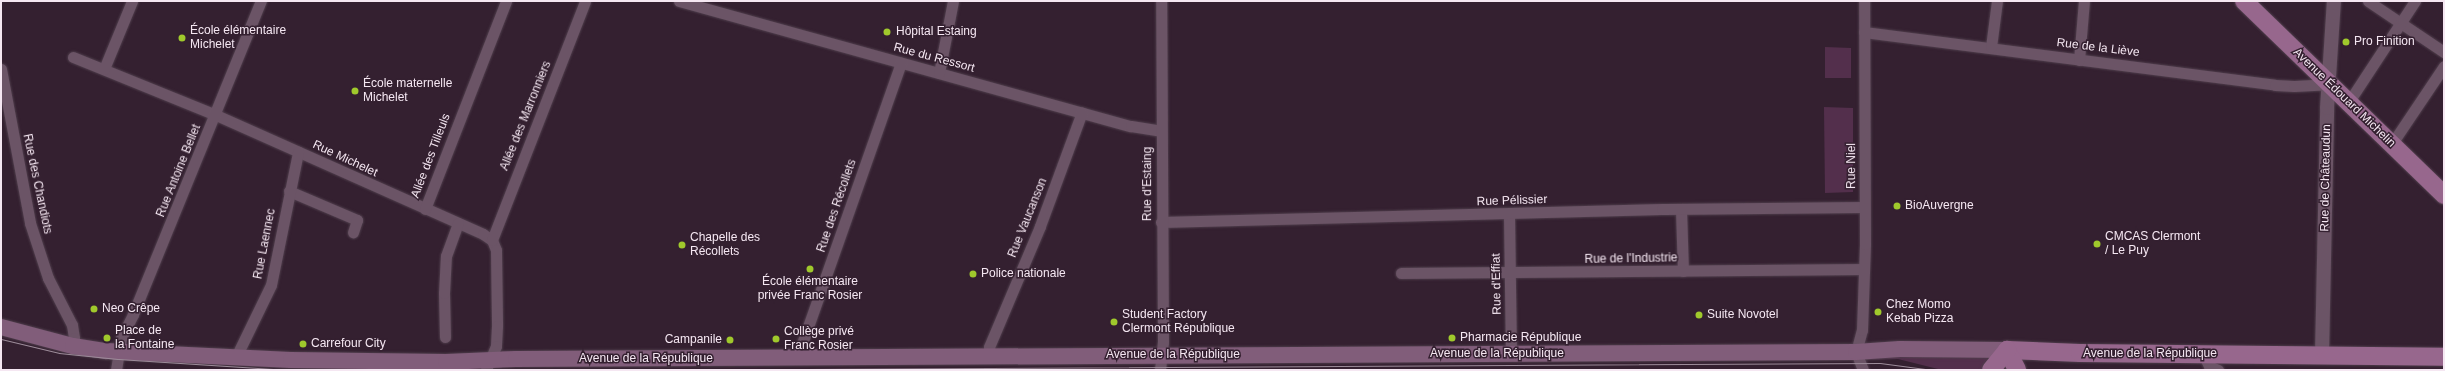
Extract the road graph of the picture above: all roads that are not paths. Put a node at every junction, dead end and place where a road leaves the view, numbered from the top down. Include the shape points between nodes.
1 (132, 1) edge
2 (261, 1) edge
3 (506, 1) edge
4 (585, 1) edge
5 (679, 1) edge
6 (953, 1) edge
7 (1161, 1) edge
8 (1864, 1) edge
9 (1997, 1) edge
10 (2084, 1) edge
11 (2244, 1) edge
12 (2334, 1) edge
13 (2368, 1) edge
14 (2415, 1) edge
15 (2401, 22) junction
16 (1864, 32) junction
17 (1991, 48) junction
18 (2444, 52) edge
19 (73, 57) dead end
20 (2078, 60) junction
21 (901, 63) junction
22 (2444, 66) edge
23 (1, 69) edge
24 (104, 70) junction
25 (938, 73) junction
26 (2328, 84) junction
27 (2348, 103) junction
28 (1082, 112) junction
29 (216, 115) junction
30 (1161, 131) junction
31 (2391, 145) junction
32 (298, 152) junction
33 (289, 190) junction
34 (2444, 195) edge
35 (1864, 207) junction
36 (425, 209) junction
37 (1681, 209) junction
38 (1509, 214) junction
39 (1161, 222) junction
40 (458, 223) junction
41 (354, 232) dead end
42 (492, 240) junction
43 (1862, 269) junction
44 (1683, 271) junction
45 (1401, 273) dead end
46 (1510, 273) junction
47 (1, 328) edge
48 (1862, 330) junction
49 (445, 337) dead end
50 (66, 341) junction
51 (118, 350) junction
52 (1878, 350) junction
53 (2007, 350) junction
54 (1856, 352) junction
55 (1511, 354) junction
56 (2203, 354) junction
57 (2322, 355) junction
58 (991, 356) junction
59 (2444, 357) edge
60 (797, 358) junction
61 (235, 359) junction
62 (335, 359) junction
63 (291, 360) junction
64 (1160, 364) edge
65 (488, 365) edge
66 (116, 370) edge
67 (312, 370) edge
68 (320, 370) edge
69 (1863, 370) edge
70 (1991, 370) edge
71 (2017, 370) edge
72 (2218, 370) edge

1 - 24 street
2 - 29 street, Rue Antoine Bellet
3 - 36 street, Allée des Tilleuls
4 - 42 street, Allée des Marronniers
5 - 21 street, Rue du Ressort
6 - 25 street
7 - 30 street, Rue d'Estaing
8 - 16 street, Rue Niel
9 - 17 street
10 - 20 street
11 - 26 main road, Avenue Édouard Michelin
12 - 26 street, Rue de Châteaudun
13 - 15 street
14 - 15 street
15 - 18 street
15 - 27 street
16 - 17 street, Rue de la Liève
16 - 35 street, Rue Niel
17 - 20 street, Rue de la Liève
19 - 24 street, Rue Michelet
20 - 26 street, Rue de la Liève via 2294,86
21 - 25 street, Rue du Ressort
21 - 60 street, Rue des Récollets
22 - 31 street
23 - 50 street, Rue des Chandiots via 30,223 48,278 72,325
24 - 29 street, Rue Michelet
25 - 28 street, Rue du Ressort
26 - 27 main road, Avenue Édouard Michelin
26 - 57 street, Rue de Châteaudun
27 - 31 main road, Avenue Édouard Michelin
28 - 30 street, Rue du Ressort
28 - 58 street, Rue Vaucanson via 1040,226 990,347
29 - 32 street, Rue Michelet
29 - 51 street, Rue Antoine Bellet
30 - 39 street, Rue d'Estaing
31 - 34 main road, Avenue Édouard Michelin
32 - 33 street, Rue Laennec
32 - 36 street, Rue Michelet
33 - 41 street via 357,220
33 - 61 street, Rue Laennec via 271,285
35 - 37 street, Rue Pélissier
35 - 43 street, Rue Niel
36 - 40 street, Rue Michelet
37 - 38 street, Rue Pélissier
37 - 44 street
38 - 39 street, Rue Pélissier
38 - 46 street, Rue d'Effiat
39 - 64 street, Rue d'Estaing via 1163,342
40 - 42 street, Rue Michelet
40 - 49 street via 446,256
42 - 65 street via 496,250 497,318 496,346
43 - 44 street, Rue de l'Industrie
43 - 48 street, Rue Niel
44 - 46 street, Rue de l'Industrie
45 - 46 street, Rue de l'Industrie
46 - 55 street, Rue d'Effiat
47 - 50 main road
48 - 52 street via 1868,343
48 - 54 street, Rue Niel
50 - 51 main road
51 - 61 main road, Avenue de la République
51 - 66 street
52 - 53 main road, Avenue de la République
52 - 54 main road, Avenue de la République
53 - 56 main road, Avenue de la République via 2080,354
53 - 70 main road
53 - 71 main road
54 - 55 main road, Avenue de la République
54 - 69 street
55 - 64 main road, Avenue de la République
56 - 57 main road, Avenue de la République
56 - 72 street via 2209,366
57 - 59 main road, Avenue de la République
58 - 60 main road, Avenue de la République
58 - 64 main road, Avenue de la République
60 - 65 main road, Avenue de la République
61 - 63 main road, Avenue de la République
62 - 63 main road, Avenue de la République
62 - 65 main road, Avenue de la République
62 - 68 street
63 - 67 main road, Avenue de la République

